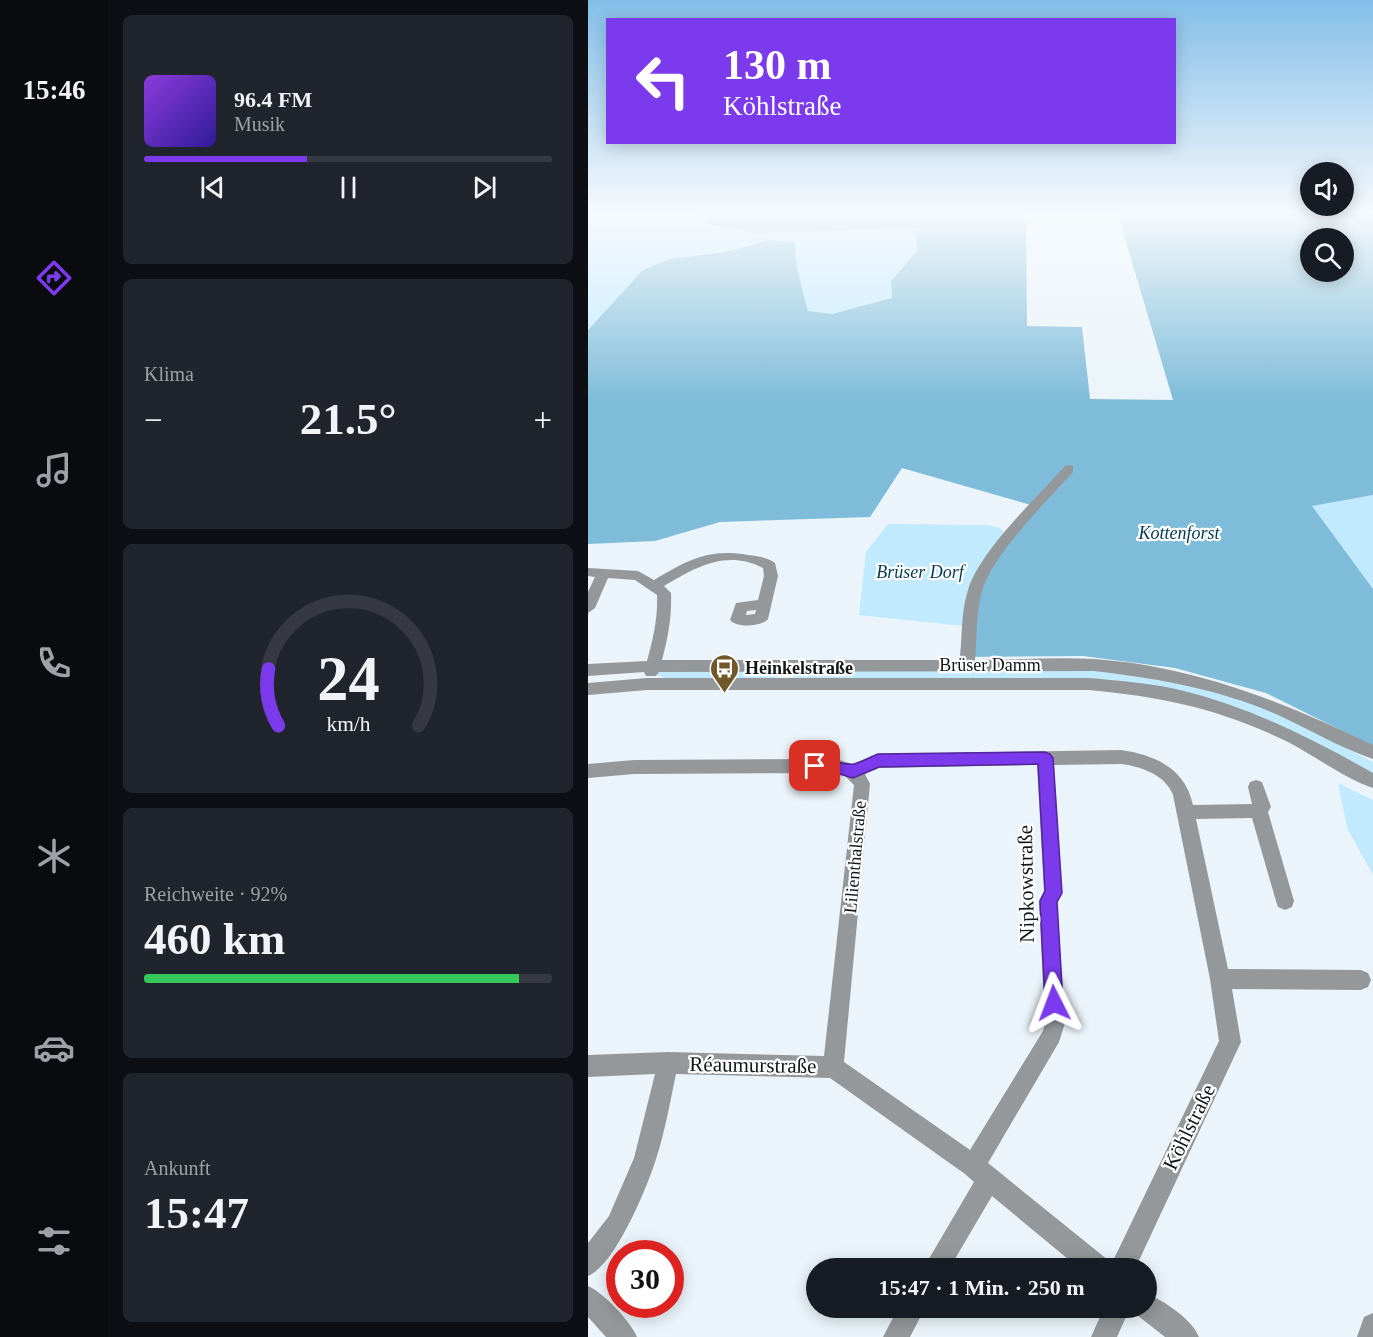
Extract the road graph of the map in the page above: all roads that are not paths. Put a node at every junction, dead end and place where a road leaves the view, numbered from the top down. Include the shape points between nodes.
1 (1069, 469) dead end
2 (588, 572) edge
3 (604, 572) junction
4 (655, 585) junction
5 (764, 605) dead end
6 (588, 608) edge
7 (967, 665) junction
8 (653, 666) junction
9 (588, 670) edge
10 (648, 684) junction
11 (588, 689) edge
12 (1373, 752) edge
13 (1045, 758) junction
14 (588, 771) edge
15 (853, 771) junction
16 (1373, 781) edge
17 (1256, 787) dead end
18 (1259, 811) junction
19 (1187, 812) junction
20 (1285, 901) dead end
21 (1220, 979) junction
22 (1361, 980) dead end
23 (668, 1063) junction
24 (588, 1066) edge
25 (833, 1067) junction
26 (981, 1172) junction
27 (941, 1258) edge
28 (1086, 1258) edge
29 (1127, 1258) edge
30 (588, 1264) edge
31 (588, 1299) edge
32 (1157, 1315) edge
33 (906, 1318) edge
34 (1113, 1318) edge
35 (1373, 1326) edge
36 (624, 1337) edge
37 (896, 1337) edge
38 (1104, 1337) edge
39 (1186, 1337) edge
40 (1370, 1337) edge

1 - 7 street via 993,556 980,577 974,593
2 - 3 street
3 - 4 street via 638,576
3 - 6 street
4 - 5 street via 700,560 766,562 771,570
4 - 8 street via 664,592 666,610
7 - 8 street, Brüser Damm
7 - 12 street, Brüser Damm via 1094,665 1159,673 1232,692
8 - 9 street, Brüser Damm
8 - 10 street
10 - 11 street, Brüser Damm
10 - 16 street, Brüser Damm via 1089,684 1155,691 1221,708 1266,725
13 - 15 street, Köhlstraße via 878,760
13 - 19 street, Köhlstraße via 1143,760 1178,785
13 - 26 street, Nipkowstraße via 1055,1023
14 - 15 street via 634,766 836,766
15 - 25 street, Lilienthalstraße via 862,784
17 - 18 street via 1262,807
18 - 19 street
18 - 20 street
19 - 21 street, Köhlstraße
21 - 22 street
21 - 29 street, Köhlstraße via 1230,1042
23 - 24 street, Réaumurstraße
23 - 25 street, Réaumurstraße
23 - 30 street via 645,1159 617,1224
25 - 26 street, Réaumurstraße
26 - 27 street
26 - 28 street, Réaumurstraße
31 - 36 street
32 - 39 street
33 - 37 street
34 - 38 street
35 - 40 street

